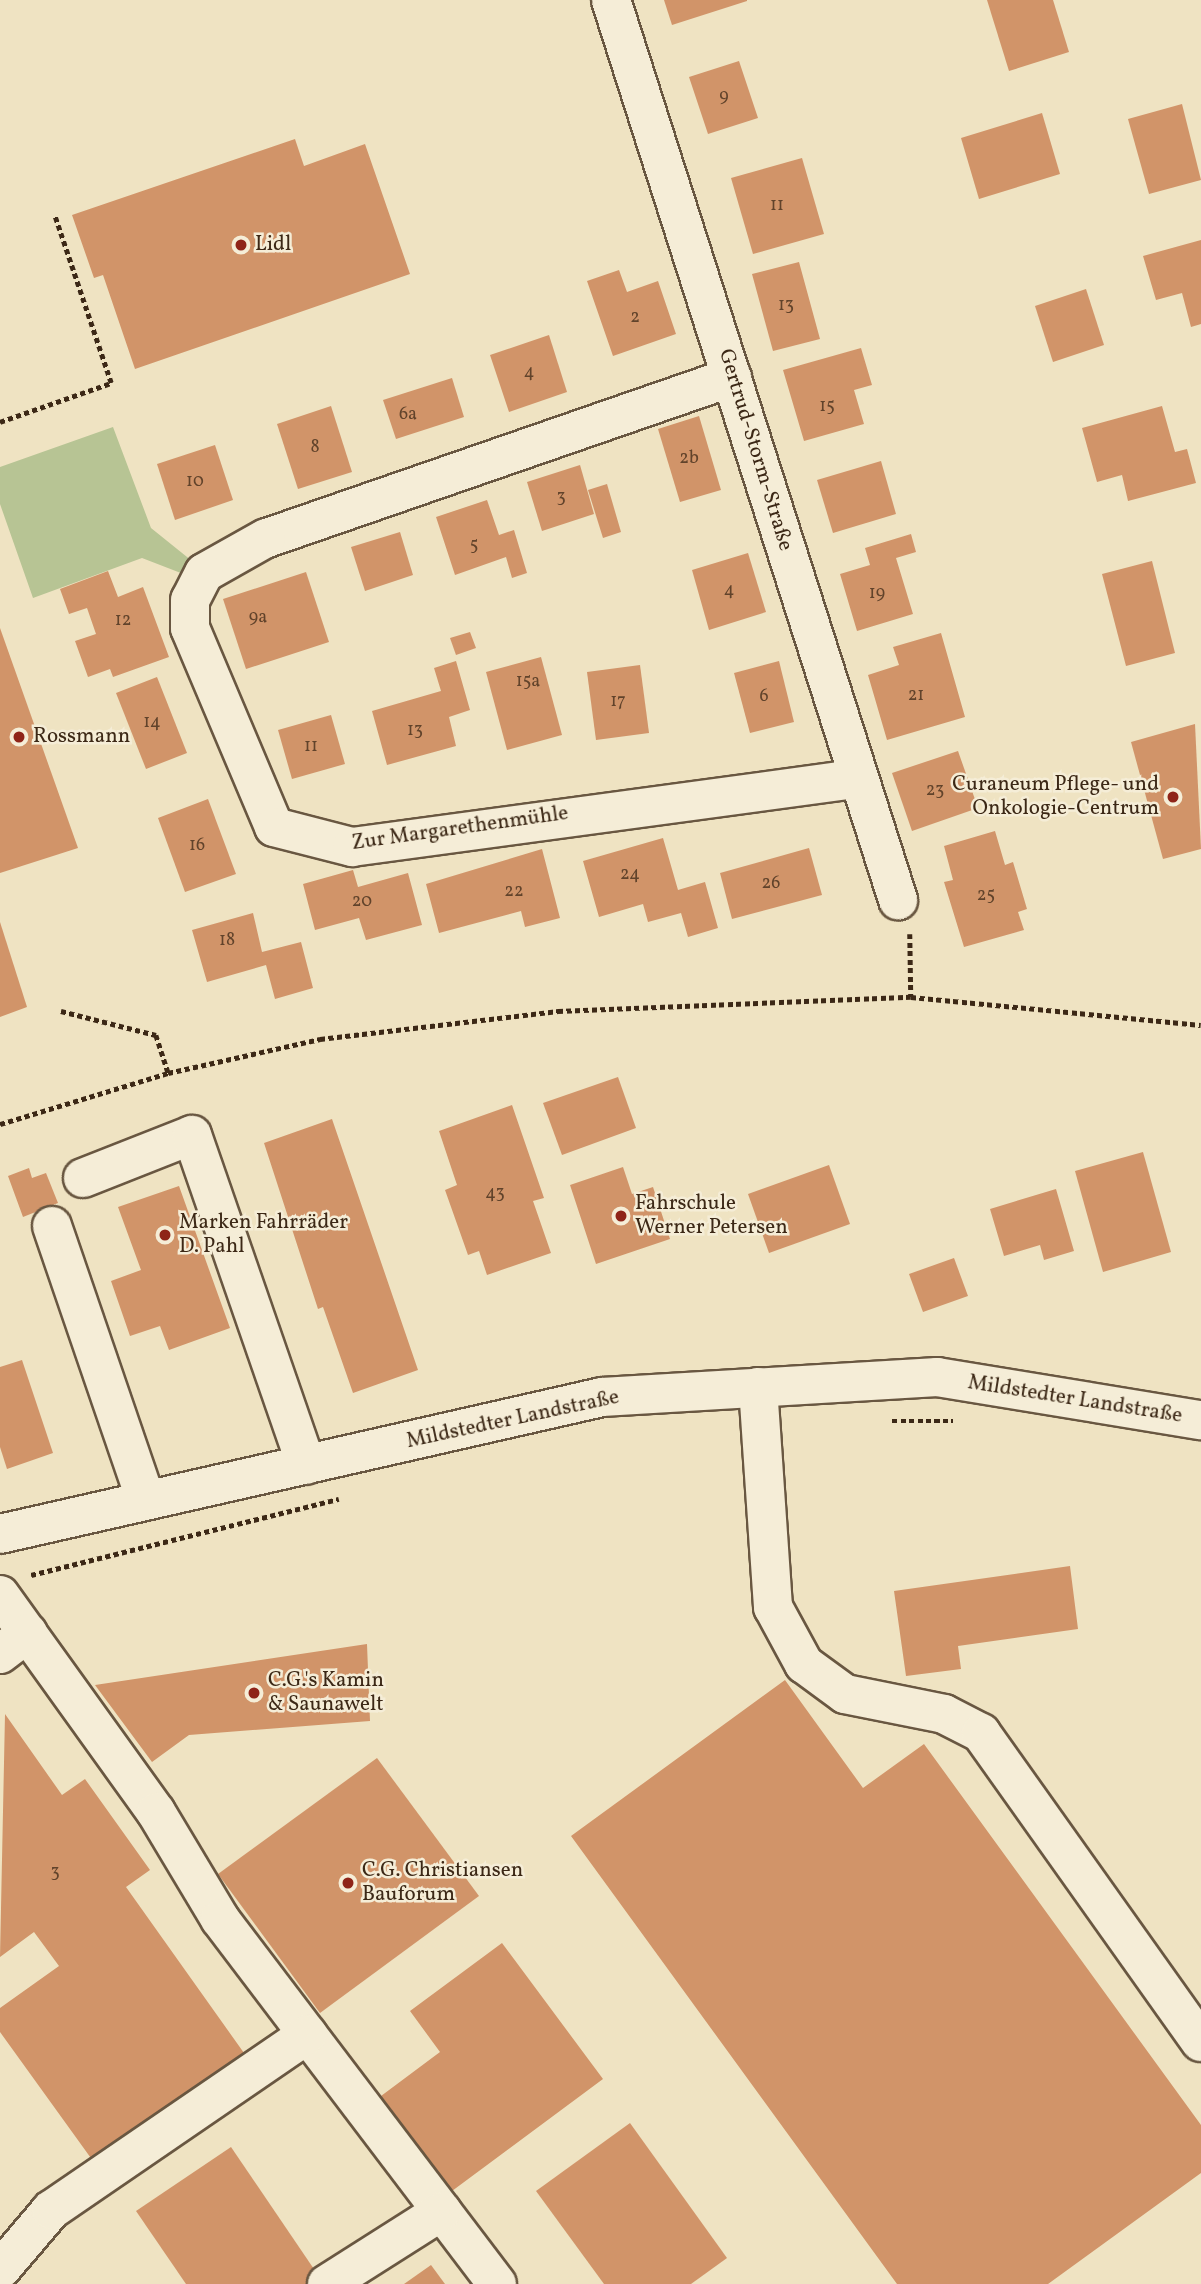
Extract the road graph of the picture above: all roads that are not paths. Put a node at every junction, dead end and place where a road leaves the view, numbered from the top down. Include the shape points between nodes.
1 (611, 0) edge
2 (732, 377) junction
3 (855, 779) junction
4 (898, 900) road end
5 (83, 1178) dead end
6 (52, 1226) dead end
7 (758, 1388) junction
8 (1201, 1420) edge
9 (306, 1465) junction
10 (146, 1500) junction
11 (0, 1534) edge
12 (13, 1586) edge
13 (14, 1643) edge
14 (308, 2034) junction
15 (1201, 2042) edge
16 (442, 2211) junction
17 (0, 2270) edge
18 (327, 2284) edge
19 (497, 2284) edge

1 - 2 street, Gertrud-Storm-Straße
2 - 3 street, Gertrud-Storm-Straße
2 - 3 street, Zur Margarethenmühle via 266,538 204,573 190,600 190,628 216,703 274,827 352,847
3 - 4 street, Gertrud-Storm-Straße
5 - 9 street via 192,1135
6 - 10 street
7 - 8 street, Mildstedter Landstraße via 937,1377
7 - 9 street, Mildstedter Landstraße via 602,1397
7 - 15 street via 773,1607 804,1664 845,1694 944,1714 981,1733
9 - 10 street, Mildstedter Landstraße
10 - 11 street, Mildstedter Landstraße
12 - 13 street
13 - 14 street via 156,1812 220,1919
14 - 16 street
14 - 17 street via 51,2210
16 - 18 street
16 - 19 street

